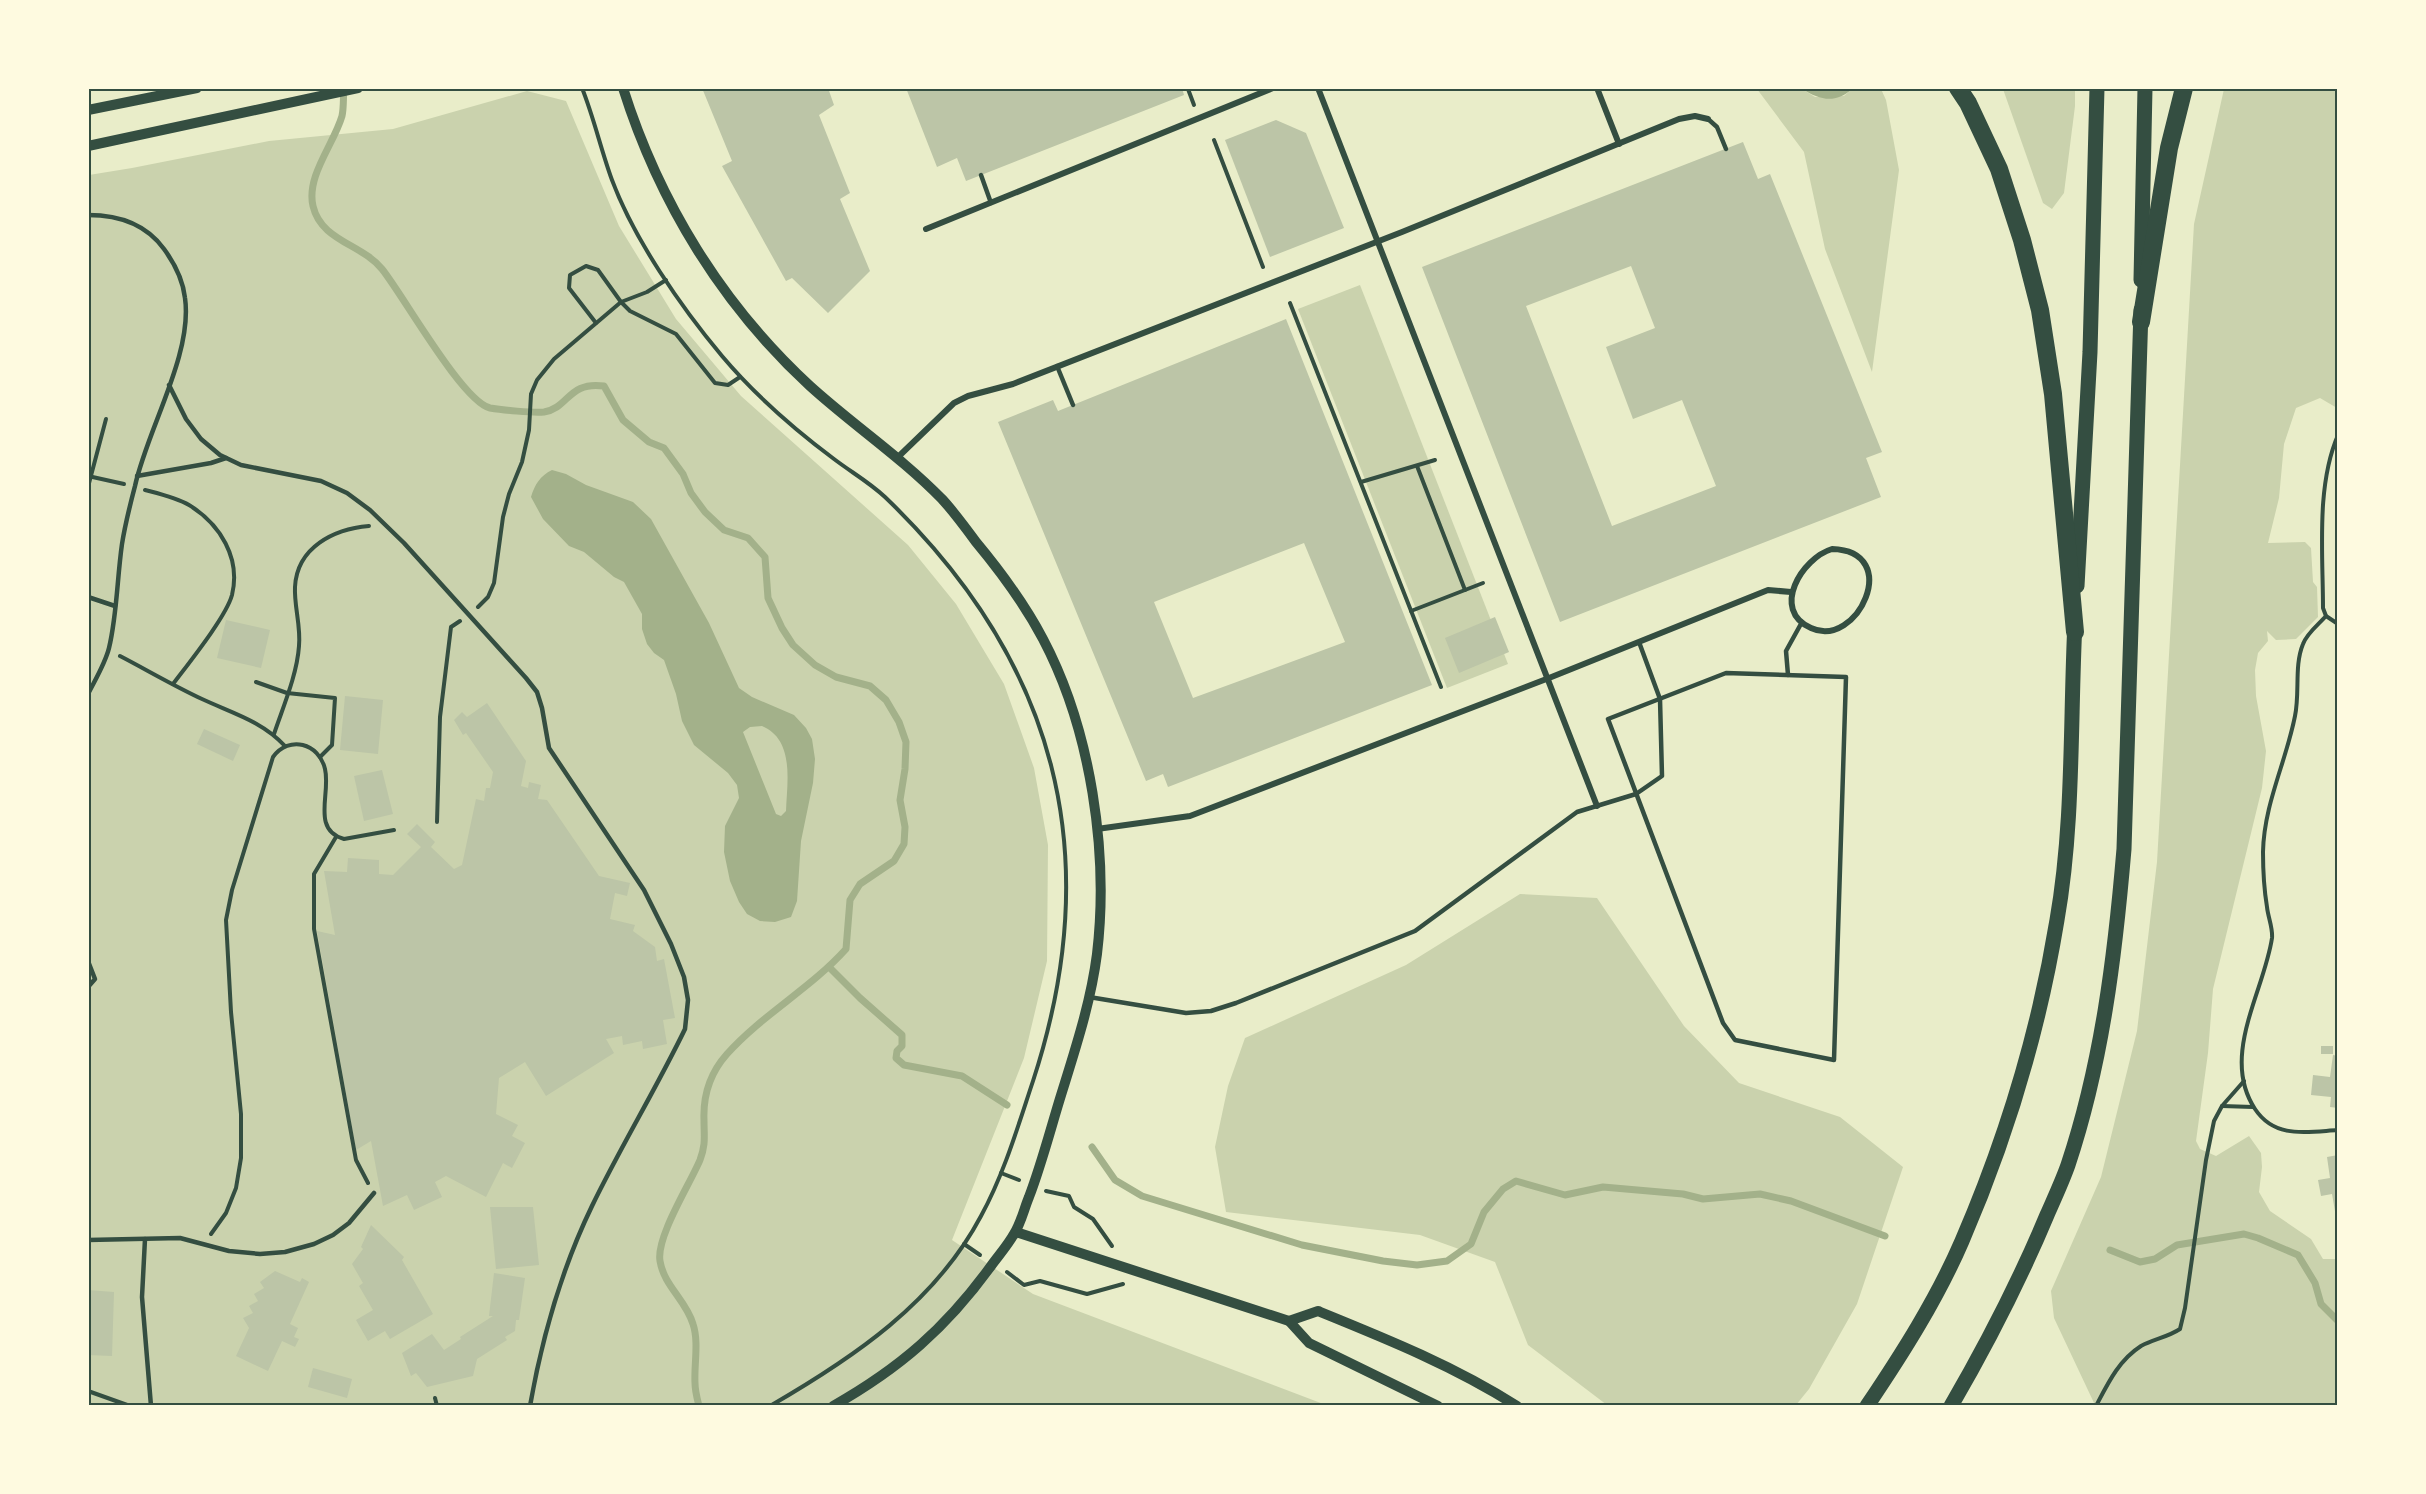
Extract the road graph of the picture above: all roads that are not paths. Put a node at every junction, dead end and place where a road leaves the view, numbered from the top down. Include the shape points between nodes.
1 (197, 88) edge
2 (358, 88) edge
3 (623, 88) edge
4 (1274, 88) edge
5 (1318, 88) edge
6 (1597, 88) edge
7 (1958, 88) edge
8 (2097, 88) edge
9 (2145, 88) edge
10 (2184, 88) edge
11 (88, 110) edge
12 (1708, 119) joint
13 (1619, 144) junction
14 (88, 146) edge
15 (1726, 148) dead end
16 (981, 175) dead end
17 (991, 203) junction
18 (88, 215) edge
19 (926, 229) dead end
20 (1376, 242) junction
21 (2141, 322) junction
22 (1057, 366) junction
23 (169, 384) junction
24 (1073, 405) dead end
25 (226, 458) junction
26 (897, 458) junction
27 (137, 476) junction
28 (1791, 592) junction
29 (88, 597) edge
30 (115, 606) junction
31 (1802, 622) junction
32 (2075, 632) junction
33 (1639, 642) junction
34 (1788, 675) junction
35 (1549, 678) junction
36 (88, 694) edge
37 (1660, 699) junction
38 (1636, 794) junction
39 (1598, 806) junction
40 (1097, 829) junction
41 (88, 961) edge
42 (88, 987) edge
43 (1089, 997) junction
44 (374, 1193) road end
45 (1016, 1232) junction
46 (145, 1239) junction
47 (88, 1240) edge
48 (1289, 1321) junction
49 (151, 1406) edge
50 (530, 1406) edge
51 (833, 1406) edge
52 (1438, 1406) edge
53 (1516, 1406) edge
54 (1866, 1406) edge
55 (1951, 1406) edge

1 - 11 street
2 - 14 street
3 - 26 street via 666,197 728,295 760,338 811,387
4 - 17 street
5 - 20 street
6 - 13 street
7 - 32 highway via 1999,169 2040,310 2053,394
8 - 32 main road via 2090,352
9 - 21 main road
10 - 21 highway via 2169,148
12 - 13 street via 1679,119
12 - 15 lane via 1717,127
13 - 20 street
16 - 17 lane
17 - 19 street
18 - 23 lane via 114,217 148,232 181,278 186,325
20 - 22 street
20 - 35 street
21 - 55 main road via 2124,849 2108,1000 2090,1087 2067,1166 1998,1323
22 - 24 lane
22 - 26 street via 954,403
23 - 25 lane via 201,439
23 - 27 lane
25 - 27 lane
25 - 50 lane via 241,465 321,481 347,493 385,524 472,618 537,693 549,748 644,890 684,976 688,1000 685,1029 591,1208 564,1276 537,1367
26 - 40 street via 950,509 990,559 1043,639 1077,726
27 - 30 lane
28 - 31 street via 1795,613
28 - 31 street via 1795,581 1821,552 1843,549 1867,568 1869,591 1845,625 1823,631
28 - 33 street via 1768,590
29 - 30 lane
30 - 36 lane via 108,650
31 - 34 lane via 1786,651
32 - 54 main road via 2066,847 2058,919 2024,1070 1962,1242 1935,1297
33 - 35 street
33 - 37 lane
34 - 37 lane via 1726,673
34 - 38 lane via 1846,677 1834,1059 1735,1040 1723,1023
35 - 39 street
35 - 40 street via 1190,816
37 - 38 lane via 1662,776
37 - 38 lane via 1608,719
38 - 39 lane
39 - 43 lane via 1577,812 1415,931 1236,1003 1186,1013
40 - 43 street via 1100,905
41 - 42 lane via 95,979
43 - 45 street
44 - 46 lane via 349,1223 333,1235 285,1252 260,1254 229,1251 180,1238
45 - 48 street
45 - 51 street via 939,1330 900,1363
46 - 47 lane
46 - 49 lane via 141,1297
48 - 52 street via 1309,1343
48 - 53 street via 1318,1311 1423,1354 1478,1381

